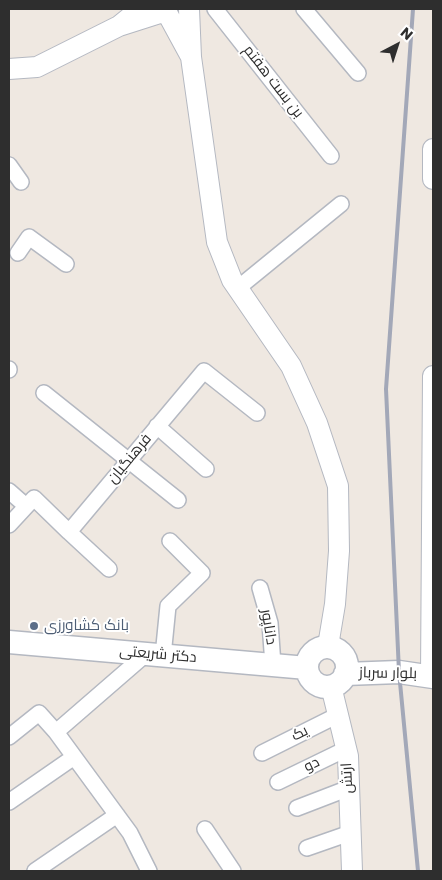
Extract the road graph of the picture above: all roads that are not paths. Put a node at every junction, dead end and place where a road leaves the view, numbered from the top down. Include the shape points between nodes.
1 (140, 9) edge
2 (188, 9) edge
3 (215, 9) edge
4 (304, 9) edge
5 (165, 10) edge
6 (119, 26) junction
7 (190, 57) junction
8 (9, 69) edge
9 (358, 73) dead end
10 (433, 149) edge
11 (331, 156) dead end
12 (10, 158) edge
13 (433, 180) edge
14 (21, 182) dead end
15 (342, 204) dead end
16 (17, 252) edge
17 (66, 264) dead end
18 (238, 288) junction
19 (433, 376) edge
20 (44, 393) dead end
21 (257, 413) dead end
22 (157, 426) junction
23 (129, 460) junction
24 (206, 469) dead end
25 (9, 491) edge
26 (178, 500) dead end
27 (26, 506) junction
28 (9, 525) edge
29 (69, 532) junction
30 (170, 541) dead end
31 (110, 570) dead end
32 (260, 588) dead end
33 (9, 642) edge
34 (328, 646) junction
35 (155, 655) junction
36 (272, 666) junction
37 (306, 668) junction
38 (433, 676) edge
39 (338, 680) junction
40 (338, 715) junction
41 (56, 732) junction
42 (9, 737) edge
43 (346, 749) junction
44 (262, 754) dead end
45 (74, 756) junction
46 (278, 782) dead end
47 (349, 788) junction
48 (9, 802) edge
49 (297, 808) dead end
50 (117, 815) junction
51 (205, 829) dead end
52 (350, 833) junction
53 (307, 848) dead end
54 (35, 871) edge
55 (149, 871) edge
56 (233, 871) edge
57 (352, 871) edge

1 - 6 street
2 - 5 street via 176,14
2 - 7 street
3 - 11 street, بن بست هفتم
4 - 9 street
5 - 6 street
5 - 7 street
6 - 8 street via 37,67
7 - 18 street via 217,242
10 - 13 street
12 - 14 street
15 - 18 street
16 - 17 street via 29,237
18 - 34 street via 291,366 317,423 338,486 339,551
19 - 38 street
20 - 23 street
21 - 22 street, فرهنگیان via 204,371
22 - 23 street, فرهنگیان
22 - 24 street
23 - 26 street
23 - 29 street, فرهنگیان
25 - 27 street
27 - 28 street
27 - 29 street via 34,498
29 - 31 street
30 - 35 street via 202,573 168,606
32 - 36 street, داناپور via 270,622
33 - 35 main road, دکتر شریعتی
34 - 37 main road via 310,655
34 - 39 main road via 344,657 346,664
35 - 36 main road, دکتر شریعتی
35 - 41 street
36 - 37 main road, دکتر شریعتی
37 - 39 main road via 318,684
38 - 39 main road, بلوار سرباز via 399,672
39 - 40 street, ارتش
40 - 43 street, ارتش
40 - 44 street, یک
41 - 42 street via 39,713
41 - 45 street
43 - 46 street, دو
43 - 47 street, ارتش
45 - 48 street
45 - 50 street
47 - 49 street
47 - 52 street, ارتش
50 - 54 street
50 - 55 street
51 - 56 street
52 - 53 street
52 - 57 street, ارتش

